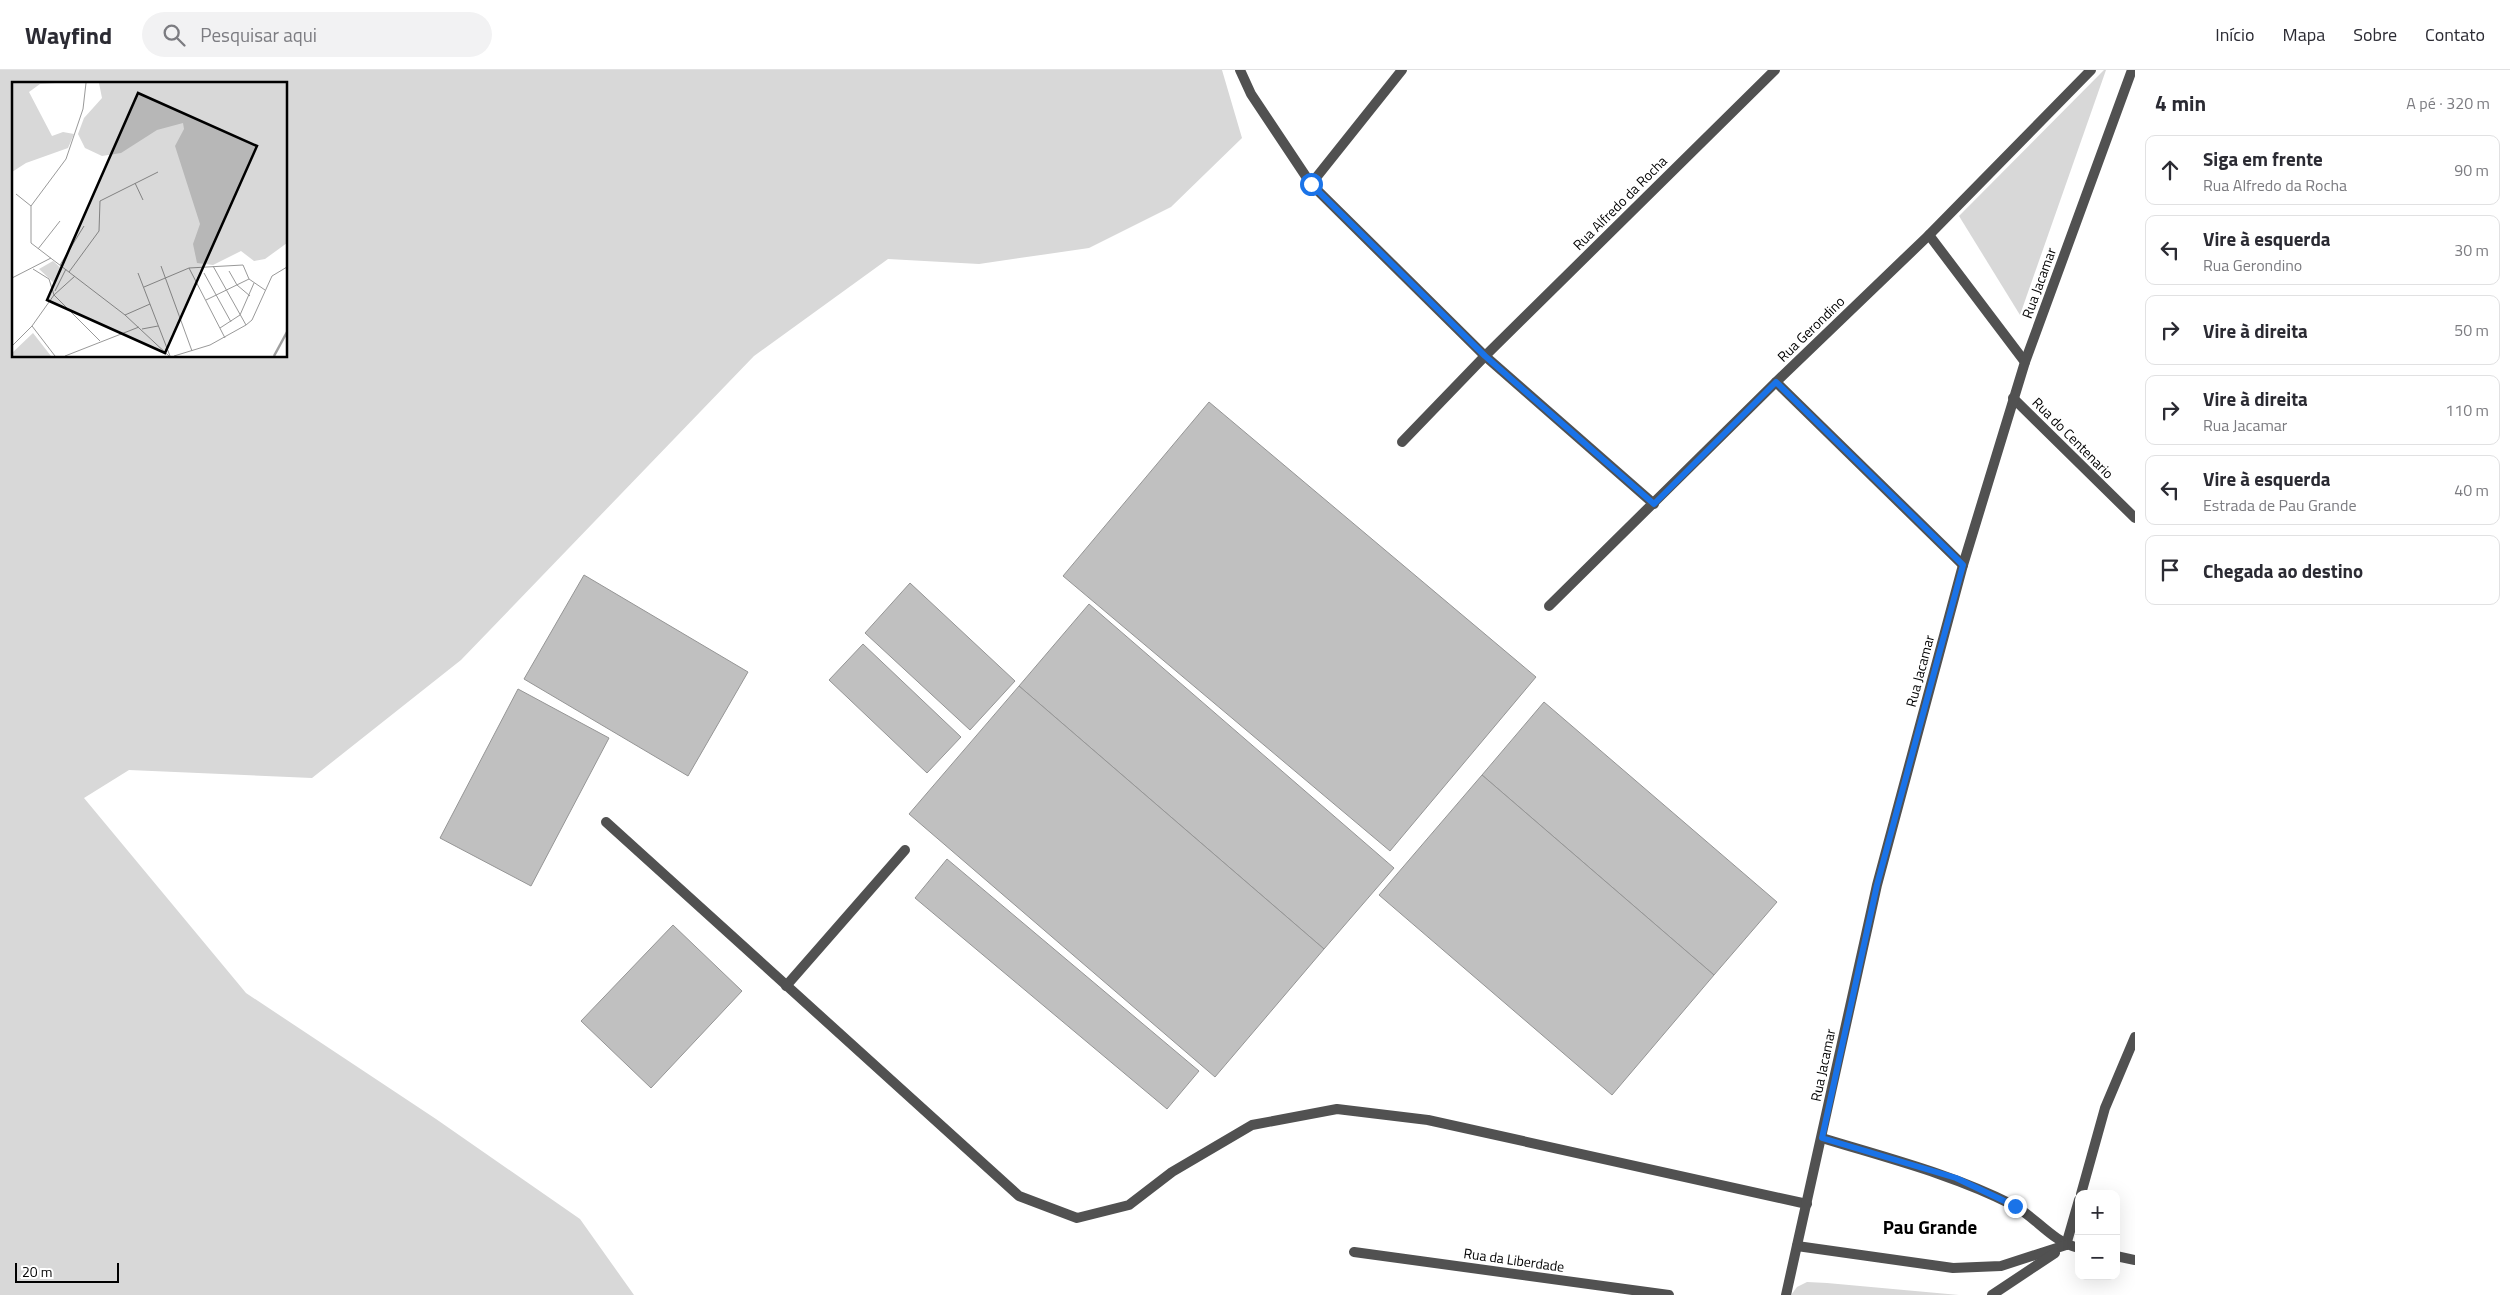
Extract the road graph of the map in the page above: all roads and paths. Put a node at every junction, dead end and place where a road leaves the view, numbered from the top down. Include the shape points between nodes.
1 (1240, 70) edge
2 (1402, 70) edge
3 (1775, 70) edge
4 (2091, 70) edge
5 (2132, 70) edge
6 (1311, 184) junction
7 (1929, 235) junction
8 (1485, 356) junction
9 (2025, 362) junction
10 (1776, 382) junction
11 (2013, 398) junction
12 (1402, 442) dead end
13 (1654, 504) junction
14 (2135, 518) edge
15 (1963, 565) junction
16 (1549, 606) dead end
17 (606, 822) dead end
18 (905, 850) dead end
19 (786, 986) junction
20 (2135, 1037) edge
21 (1822, 1138) junction
22 (2082, 1190) edge
23 (1807, 1204) junction
24 (2075, 1214) edge
25 (2066, 1245) junction
26 (1797, 1246) junction
27 (2075, 1247) edge
28 (1354, 1252) dead end
29 (2120, 1257) edge
30 (2135, 1260) edge
31 (1669, 1295) edge
32 (1786, 1295) edge
33 (1992, 1295) edge

1 - 6 street via 1251,94
2 - 6 street
3 - 8 street, Rua Alfredo da Rocha
4 - 7 street, Rua Gerondino
5 - 9 street, Rua Jacamar
6 - 8 street
7 - 9 street
7 - 10 street, Rua Gerondino
8 - 12 street, Rua Alfredo da Rocha
8 - 13 street
9 - 11 street, Rua Jacamar
10 - 13 street, Rua Gerondino
10 - 15 street
11 - 14 street, Rua do Centenario
11 - 15 street, Rua Jacamar
13 - 16 street, Rua Gerondino
15 - 21 street, Rua Jacamar via 1877,885
17 - 19 street
18 - 19 street
19 - 23 street via 1019,1196 1077,1218 1129,1205 1172,1172 1252,1125 1337,1110 1428,1120
20 - 22 street via 2105,1108
21 - 23 street, Rua Jacamar
21 - 25 street via 1956,1178 2015,1206
23 - 26 street, Rua Jacamar
24 - 25 street
25 - 26 street via 2001,1266 1953,1268
25 - 27 street
25 - 33 street
26 - 32 street, Rua Jacamar
28 - 31 street, Rua da Liberdade
29 - 30 street

